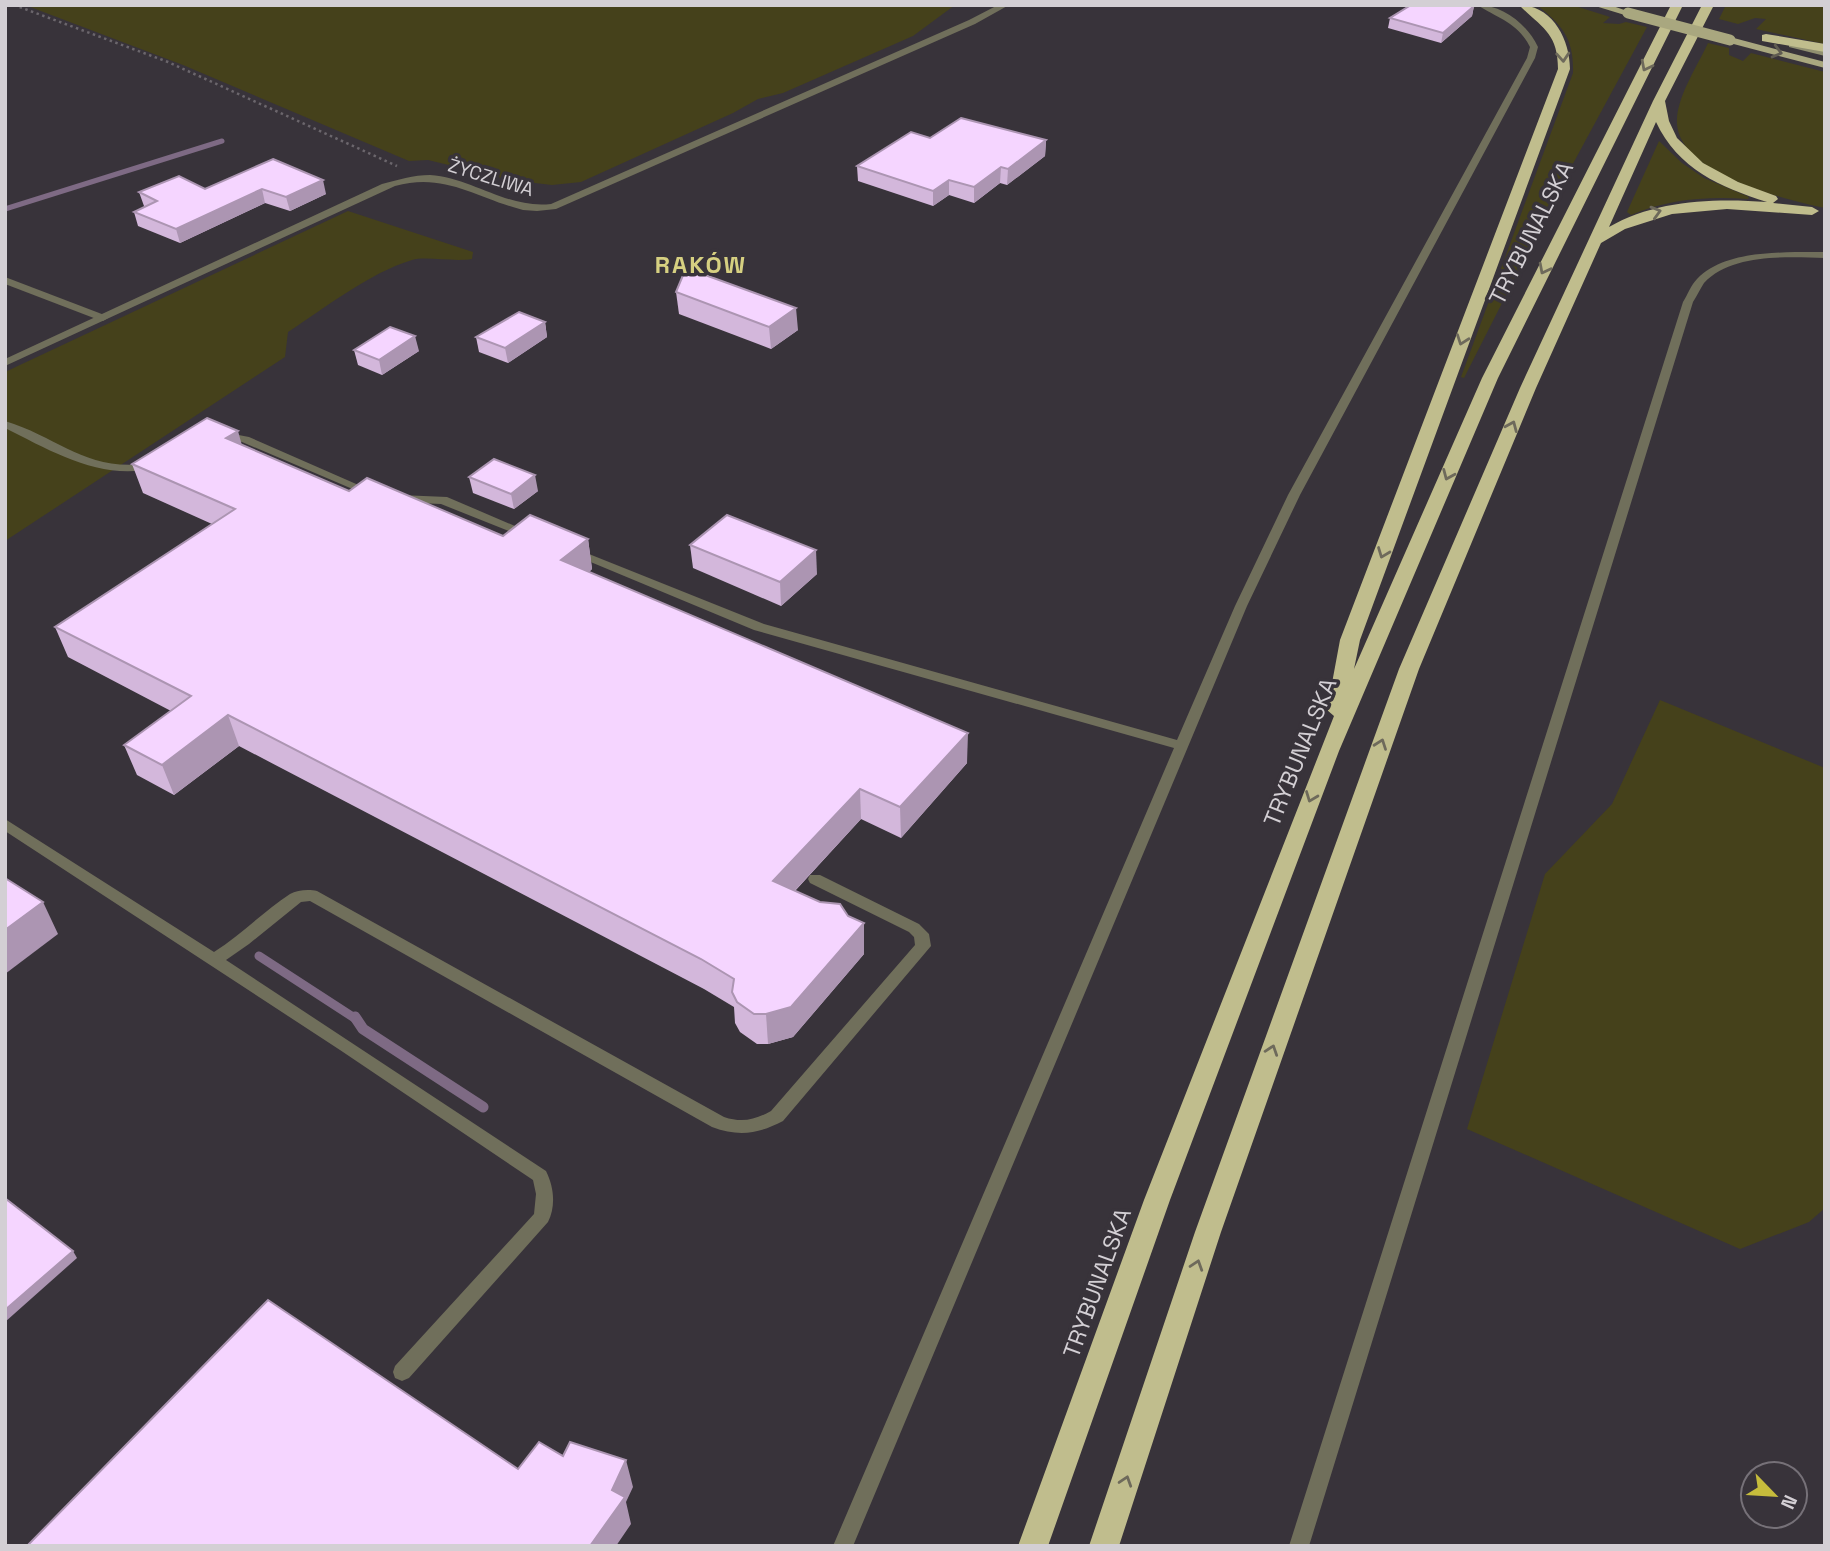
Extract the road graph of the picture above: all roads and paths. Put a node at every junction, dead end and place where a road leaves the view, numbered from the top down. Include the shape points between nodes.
1 (14, 5) edge
2 (1004, 5) edge
3 (1481, 5) edge
4 (1525, 5) edge
5 (1597, 5) edge
6 (1643, 5) edge
7 (1677, 5) edge
8 (1708, 5) edge
9 (1766, 37) joint
10 (1825, 51) edge
11 (1825, 65) edge
12 (1659, 101) junction
13 (412, 179) junction
14 (1818, 213) edge
15 (1595, 241) junction
16 (1825, 255) edge
17 (5, 280) edge
18 (103, 318) junction
19 (5, 363) edge
20 (5, 424) edge
21 (209, 437) edge
22 (161, 462) edge
23 (1183, 746) junction
24 (1329, 751) junction
25 (5, 824) edge
26 (815, 879) dead end
27 (214, 960) junction
28 (402, 1372) dead end
29 (843, 1546) edge
30 (1033, 1546) edge
31 (1104, 1546) edge
32 (1299, 1546) edge

1 - 13 path via 168,62 360,148 411,173
2 - 13 street, ŻYCZLIWA via 553,208 525,209 445,180
3 - 23 street via 1521,27 1534,47 1531,58 1294,495
4 -> 24 highway via 1557,33 1563,69 1350,640
5 -> 11 main road, bridge
6 - 9 main road
7 -> 24 highway, TRYBUNALSKA via 1490,378
8 - 12 highway
9 - 10 highway
12 - 14 highway via 1665,127 1690,162 1745,190
12 - 15 highway
13 - 18 street, ŻYCZLIWA via 385,186
15 -> 14 highway via 1634,220 1674,208 1738,204
31 -> 15 highway via 1252,1105 1409,669
16 - 32 street via 1757,257 1726,265 1703,278 1688,302
17 - 18 street
18 - 19 street, ŻYCZLIWA
20 - 22 street via 111,469 133,470
21 - 23 street via 245,439 385,499 443,500 759,627
23 - 29 street
24 -> 30 highway, TRYBUNALSKA via 1157,1200
25 - 27 street
26 - 27 street via 914,928 921,934 923,946 777,1116 746,1129 718,1122 312,895 297,897
27 - 28 street via 540,1176 545,1194 542,1217

